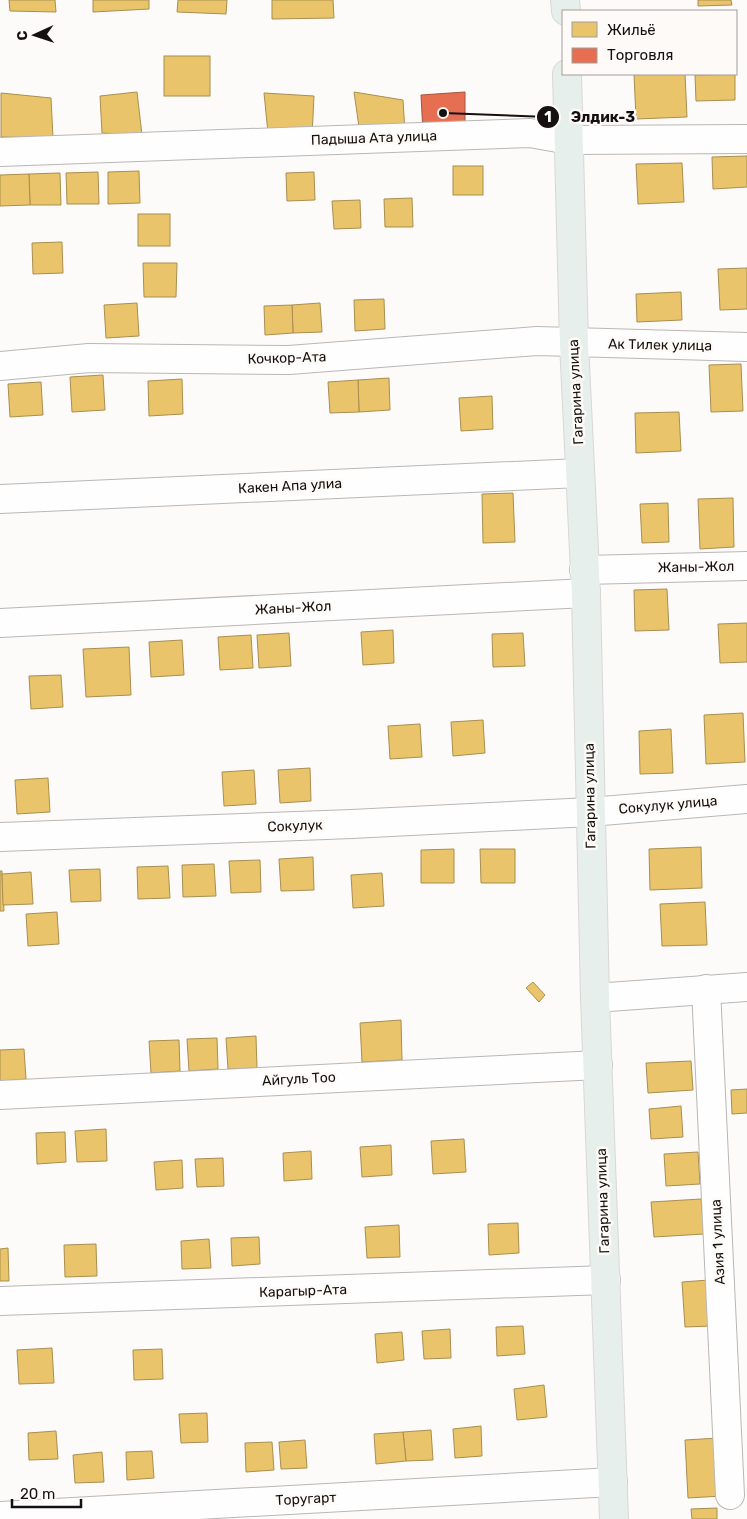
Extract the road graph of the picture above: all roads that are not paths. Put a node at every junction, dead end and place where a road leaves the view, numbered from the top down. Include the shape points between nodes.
1 (567, 75) edge
2 (747, 139) edge
3 (569, 140) junction
4 (0, 152) edge
5 (574, 343) junction
6 (747, 347) edge
7 (0, 366) edge
8 (580, 473) junction
9 (0, 499) edge
10 (747, 566) edge
11 (585, 581) junction
12 (0, 623) edge
13 (747, 799) edge
14 (590, 812) junction
15 (0, 837) edge
16 (747, 987) edge
17 (706, 990) junction
18 (595, 998) junction
19 (598, 1064) junction
20 (0, 1095) edge
21 (606, 1280) junction
22 (0, 1301) edge
23 (613, 1482) junction
24 (730, 1495) dead end
25 (0, 1516) edge
26 (614, 1519) edge

1 - 3 main road, Гагарина улица
2 - 3 street, Падыша Ата улица
3 - 4 street, Падыша Ата улица via 530,133
3 - 5 main road, Гагарина улица
5 - 6 street, Ак Тилек улица
5 - 7 street, Кочкор-Ата via 537,341 289,360 89,358
5 - 8 main road, Гагарина улица
8 - 9 street, Какен Апа улиа
8 - 11 main road, Гагарина улица
10 - 11 street, Жаны-Жол
11 - 12 street, Жаны-Жол
11 - 14 main road, Гагарина улица
13 - 14 street, Сокулук улица
14 - 15 street, Сокулук
14 - 18 main road, Гагарина улица
16 - 17 street
17 - 18 street
17 - 24 street, Азия 1 улица
18 - 19 main road, Гагарина улица
19 - 20 street, Айгуль Тоо
19 - 21 main road, Гагарина улица
21 - 22 street, Карагыр-Ата
21 - 23 main road, Гагарина улица
23 - 25 street, Торугарт
23 - 26 main road, Гагарина улица

